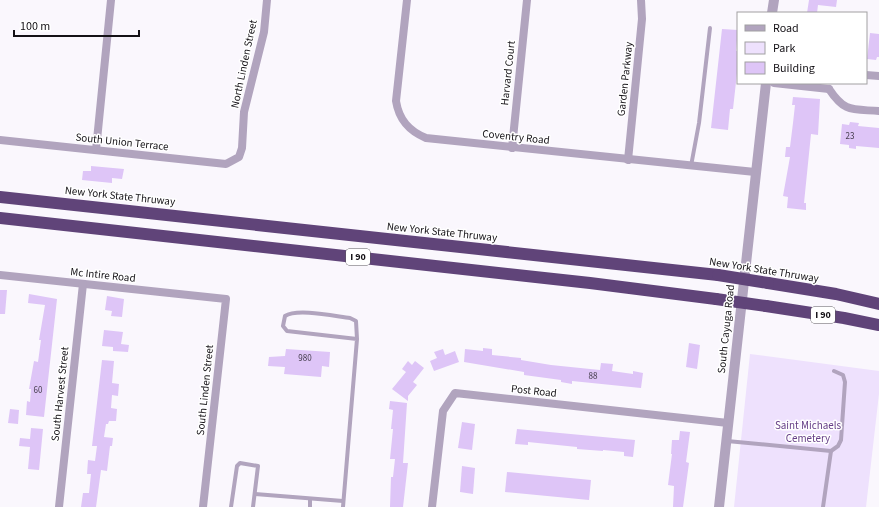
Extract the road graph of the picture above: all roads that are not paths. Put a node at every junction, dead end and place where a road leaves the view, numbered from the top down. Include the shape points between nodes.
1 (111, 0) edge
2 (267, 0) edge
3 (407, 0) edge
4 (526, 0) edge
5 (641, 0) edge
6 (774, 0) edge
7 (772, 12) edge
8 (710, 28) dead end
9 (867, 75) edge
10 (879, 76) edge
11 (766, 84) edge
12 (793, 84) edge
13 (832, 86) edge
14 (879, 111) edge
15 (0, 140) edge
16 (512, 148) junction
17 (96, 150) junction
18 (239, 157) joint
19 (628, 160) junction
20 (691, 166) junction
21 (755, 172) junction
22 (0, 197) edge
23 (0, 218) edge
24 (0, 275) edge
25 (83, 284) junction
26 (204, 296) joint
27 (879, 304) edge
28 (879, 325) edge
29 (357, 339) junction
30 (834, 371) dead end
31 (728, 423) junction
32 (726, 441) junction
33 (831, 451) junction
34 (255, 494) junction
35 (310, 499) junction
36 (343, 501) junction
37 (59, 507) edge
38 (203, 507) edge
39 (231, 507) edge
40 (253, 507) edge
41 (310, 507) edge
42 (343, 507) edge
43 (432, 507) edge
44 (719, 507) edge
45 (823, 507) edge

1 - 17 street
2 - 18 street, North Linden Street via 264,32 244,112
3 - 16 street, Coventry Road via 396,101 404,123 426,138
4 - 16 street, Harvard Court
5 - 19 street, Garden Parkway via 642,19
6 - 7 street
8 - 20 lane via 699,123
9 - 10 street
11 - 21 street, South Cayuga Road
12 - 13 street
13 - 14 street via 836,100 845,108
15 - 17 street, South Union Terrace
16 - 19 street, Coventry Road
17 - 18 street, South Union Terrace via 226,164
19 - 20 street, Coventry Road
20 - 21 street, Coventry Road
21 - 31 street, South Cayuga Road
22 - 27 highway, New York State Thruway / I 90, bridge via 718,275 836,294
23 - 28 highway, I 90, bridge via 566,280 766,306
24 - 25 street, Mc Intire Road
25 - 26 street, Mc Intire Road
25 - 37 street, South Harvest Street
26 - 38 street, South Linden Street via 226,298
29 - 29 lane via 356,321 350,318 290,312 284,316 284,326 287,330
29 - 36 lane
30 - 33 lane via 843,375 845,382 841,440
31 - 32 street, South Cayuga Road
31 - 43 street, Post Road via 455,393 443,411
32 - 33 lane
32 - 44 street, South Cayuga Road
33 - 45 lane
34 - 35 lane
34 - 39 lane via 258,466 240,463 237,466
34 - 40 lane
35 - 36 lane
35 - 41 lane
36 - 42 lane

